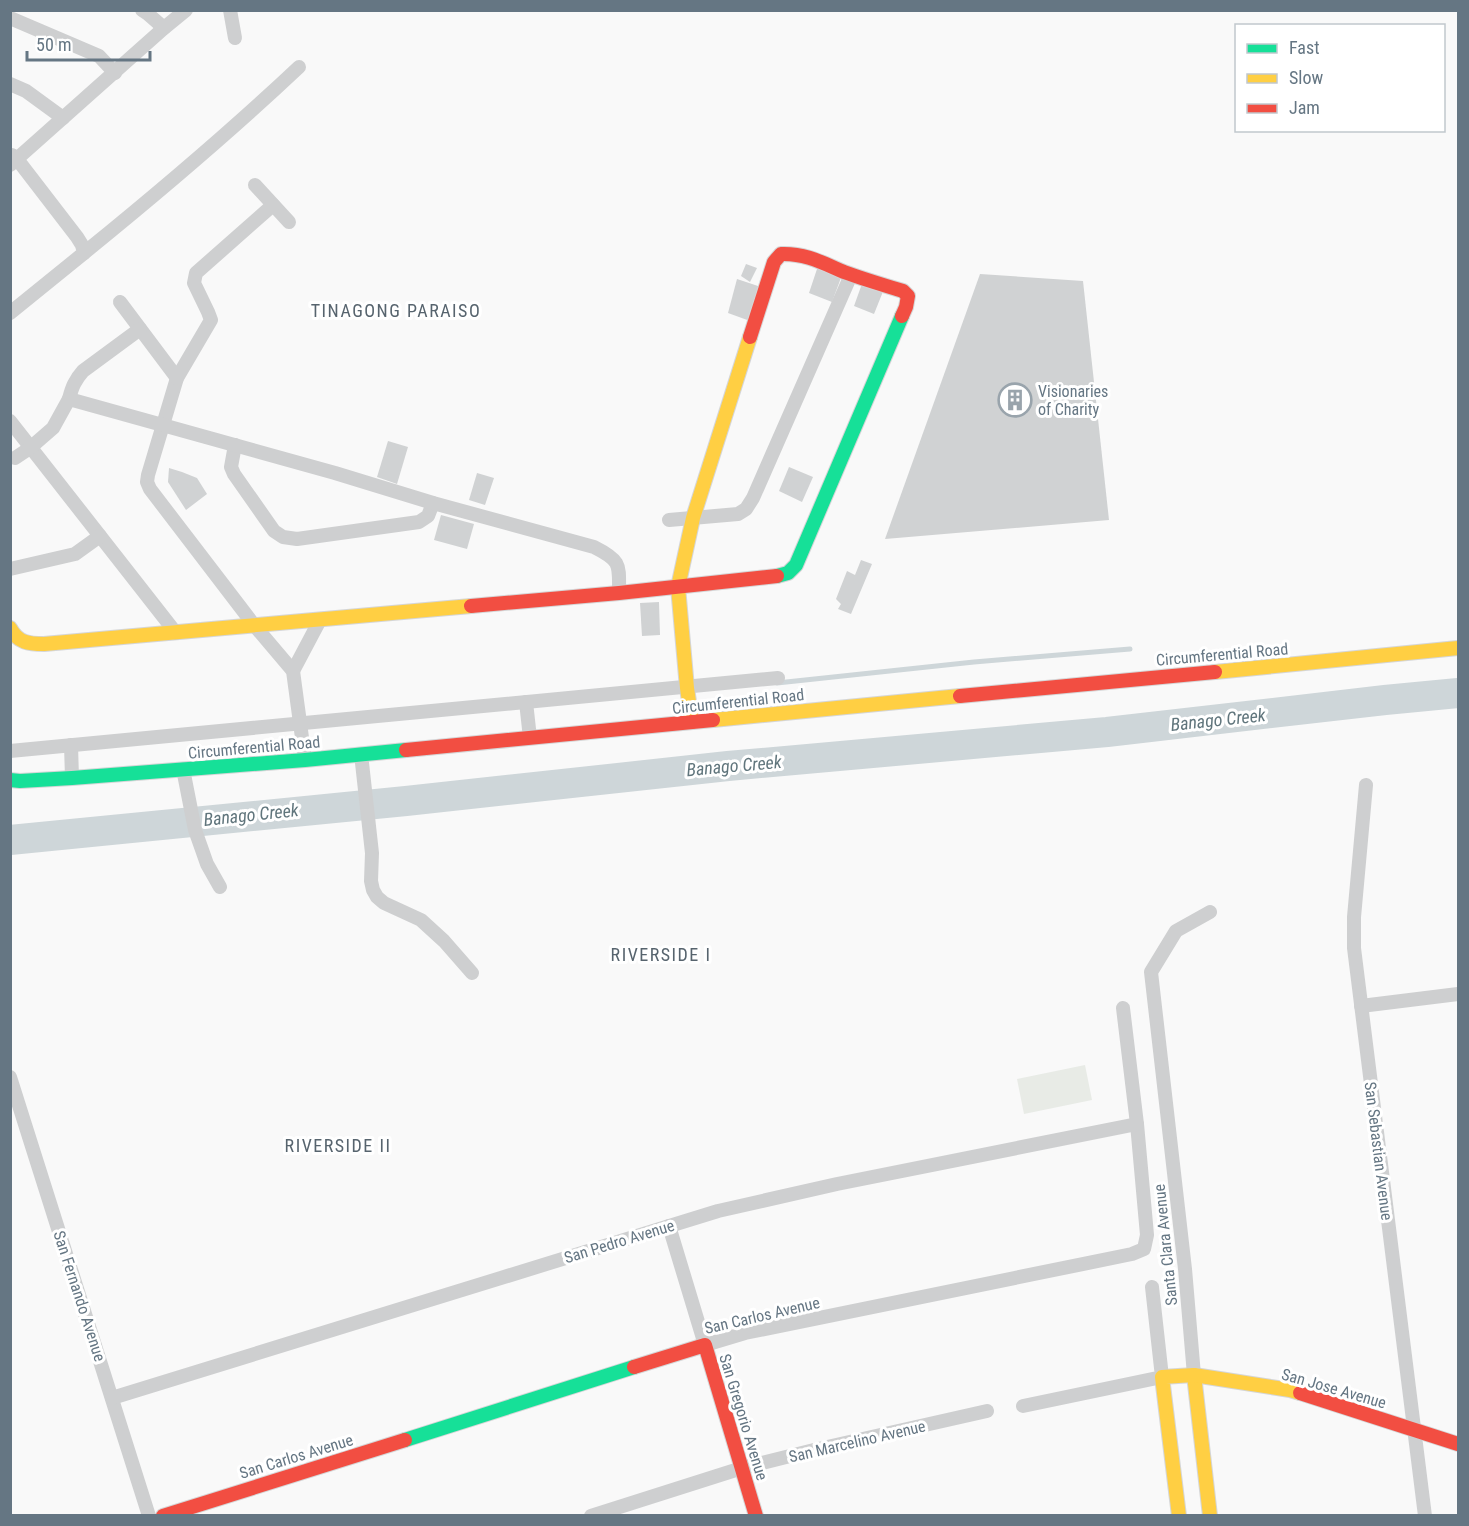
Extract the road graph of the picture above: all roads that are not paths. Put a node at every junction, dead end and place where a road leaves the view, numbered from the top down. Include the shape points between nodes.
1 (142, 10) edge
2 (186, 10) edge
3 (230, 10) edge
4 (10, 18) edge
5 (164, 28) junction
6 (235, 38) dead end
7 (298, 67) dead end
8 (115, 74) junction
9 (10, 84) edge
10 (63, 118) junction
11 (13, 159) edge
12 (255, 185) dead end
13 (273, 205) junction
14 (289, 222) dead end
15 (84, 253) junction
16 (851, 275) junction
17 (120, 302) dead end
18 (10, 313) edge
19 (140, 329) junction
20 (177, 378) junction
21 (69, 399) junction
22 (10, 421) edge
23 (162, 425) junction
24 (235, 445) junction
25 (30, 448) junction
26 (15, 458) dead end
27 (432, 503) junction
28 (693, 518) junction
29 (669, 520) dead end
30 (100, 536) junction
31 (10, 569) edge
32 (678, 587) junction
33 (619, 593) junction
34 (320, 620) junction
35 (254, 625) junction
36 (10, 628) edge
37 (176, 633) junction
38 (1458, 648) edge
39 (293, 671) junction
40 (778, 678) dead end
41 (687, 687) junction
42 (526, 708) junction
43 (692, 722) junction
44 (300, 729) junction
45 (530, 738) junction
46 (71, 746) junction
47 (10, 751) edge
48 (361, 754) junction
49 (305, 760) junction
50 (183, 769) junction
51 (72, 778) junction
52 (14, 782) edge
53 (1366, 785) dead end
54 (220, 887) dead end
55 (1210, 912) dead end
56 (472, 973) dead end
57 (1458, 994) edge
58 (1361, 1006) junction
59 (1123, 1008) dead end
60 (10, 1077) edge
61 (1137, 1124) junction
62 (669, 1226) junction
63 (1152, 1287) dead end
64 (705, 1345) junction
65 (1194, 1375) junction
66 (1162, 1377) junction
67 (112, 1398) junction
68 (1023, 1406) dead end
69 (987, 1411) dead end
70 (1414, 1429) junction
71 (1458, 1444) edge
72 (742, 1468) junction
73 (149, 1515) edge
74 (163, 1515) edge
75 (591, 1515) edge
76 (756, 1515) edge
77 (1175, 1515) edge
78 (1210, 1515) edge
79 (1425, 1515) edge

1 - 5 street
2 - 5 street
3 - 6 street
4 - 8 street via 99,56
5 - 8 street
7 - 15 street
8 - 10 street
9 - 10 street
10 - 11 street
11 - 15 street via 77,237
12 - 13 street
13 - 14 street
13 - 20 street via 196,273 194,283 211,320
15 - 18 street
16 - 28 street via 746,509 738,514
16 - 28 street via 802,254 781,254 774,262
16 - 32 street via 908,296 796,565 779,576
17 - 19 street
19 - 20 street
19 - 21 street via 83,371
20 - 23 street
21 - 23 street
21 - 25 street via 53,428
22 - 25 street
23 - 24 street
23 - 35 street via 147,483
24 - 27 street
24 - 27 street via 231,467 234,474 274,531 283,537 419,522 428,516
25 - 26 street
25 - 30 street
27 - 33 street via 594,547 610,555 619,566
28 - 29 street
28 - 32 street
30 - 31 street via 75,554
30 - 37 street
32 - 33 street
32 - 41 street
33 - 34 street
34 - 35 street
34 - 39 street
35 - 37 street
35 - 39 street
36 - 37 street via 19,640 31,644
38 - 43 street, Circumferential Road
39 - 44 street
40 - 41 street
41 - 42 street
41 - 43 street
42 - 44 street
42 - 45 street
43 - 45 street, Circumferential Road
44 - 46 street
44 - 49 street
45 - 48 street, Circumferential Road
46 - 47 street
46 - 51 street
48 - 49 street, Circumferential Road
48 - 56 street via 372,890 384,903 421,920
49 - 50 street, Circumferential Road
50 - 51 street, Circumferential Road
50 - 54 street via 195,830
51 - 52 street, Circumferential Road
53 - 58 street, San Sebastian Avenue via 1354,917
55 - 65 street, Santa Clara Avenue via 1176,931 1151,972
57 - 58 street
58 - 70 street, San Sebastian Avenue
59 - 61 street, San Carlos Avenue
60 - 67 street, San Fernando Avenue
61 - 62 street, San Pedro Avenue via 766,1199
61 - 64 street, San Carlos Avenue via 1147,1235 1144,1250 744,1333
62 - 64 street, San Gregorio Avenue
62 - 67 street, San Pedro Avenue
63 - 66 street, Santa Clara Avenue
64 - 72 street, San Gregorio Avenue
64 - 74 street, San Carlos Avenue
65 - 66 street, San Jose Avenue
65 - 70 street, San Jose Avenue via 1290,1390
65 - 78 street, Santa Clara Avenue
66 - 68 street
66 - 77 street, Santa Clara Avenue
67 - 73 street, San Fernando Avenue
69 - 72 street, San Marcelino Avenue
70 - 71 street, San Jose Avenue
70 - 79 street, San Sebastian Avenue
72 - 75 street, San Marcelino Avenue
72 - 76 street, San Gregorio Avenue

